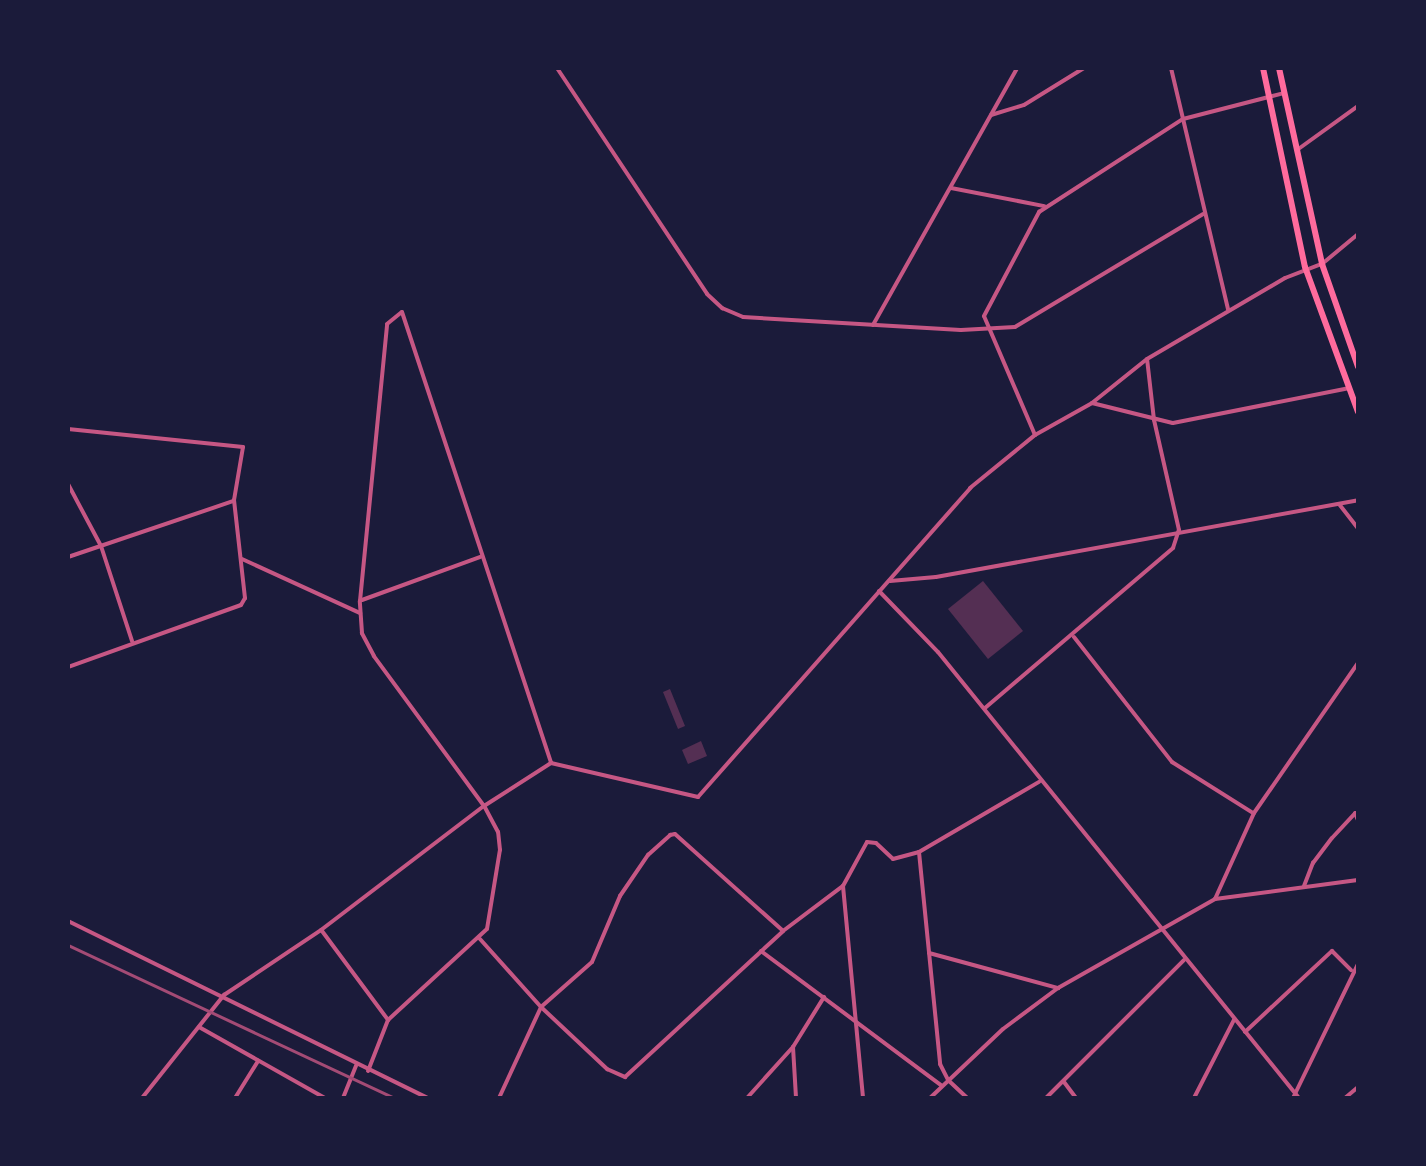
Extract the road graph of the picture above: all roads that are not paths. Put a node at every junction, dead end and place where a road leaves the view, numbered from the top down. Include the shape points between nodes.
1 (557, 68) edge
2 (1016, 68) edge
3 (1084, 68) edge
4 (1171, 68) edge
5 (1263, 68) edge
6 (1279, 68) edge
7 (1284, 93) junction
8 (1268, 95) junction
9 (1358, 106) edge
10 (991, 114) junction
11 (1183, 119) junction
12 (1296, 150) junction
13 (950, 188) junction
14 (1044, 206) junction
15 (1203, 214) junction
16 (1358, 234) edge
17 (1322, 264) junction
18 (1306, 267) junction
19 (1228, 310) junction
20 (874, 325) junction
21 (988, 330) junction
22 (1148, 358) junction
23 (1358, 367) edge
24 (1350, 388) junction
25 (1092, 404) junction
26 (1358, 412) edge
27 (1154, 420) junction
28 (68, 429) edge
29 (1035, 435) junction
30 (68, 484) edge
31 (234, 500) junction
32 (1358, 500) edge
33 (1340, 504) junction
34 (1358, 528) edge
35 (1179, 530) junction
36 (100, 546) junction
37 (68, 557) edge
38 (480, 557) junction
39 (242, 559) junction
40 (888, 581) junction
41 (878, 591) junction
42 (360, 601) junction
43 (360, 612) junction
44 (1074, 636) junction
45 (133, 642) junction
46 (1358, 663) edge
47 (68, 666) edge
48 (984, 709) junction
49 (550, 763) junction
50 (1039, 782) junction
51 (484, 806) junction
52 (1254, 814) junction
53 (1358, 820) edge
54 (919, 852) junction
55 (1358, 880) edge
56 (842, 886) junction
57 (1304, 886) junction
58 (1215, 899) junction
59 (68, 920) edge
60 (1159, 928) junction
61 (322, 930) junction
62 (783, 931) junction
63 (480, 940) junction
64 (761, 952) junction
65 (929, 954) junction
66 (1184, 960) junction
67 (1356, 968) edge
68 (1058, 988) junction
69 (224, 995) junction
70 (824, 997) junction
71 (541, 1007) junction
72 (388, 1020) junction
73 (858, 1020) junction
74 (1234, 1020) junction
75 (199, 1027) junction
76 (1245, 1032) junction
77 (793, 1047) junction
78 (258, 1061) junction
79 (356, 1066) junction
80 (368, 1070) junction
81 (948, 1080) junction
82 (1063, 1082) junction
83 (942, 1085) junction
84 (1358, 1087) edge
85 (1296, 1097) edge
86 (142, 1098) edge
87 (234, 1098) edge
88 (326, 1098) edge
89 (343, 1098) edge
90 (428, 1098) edge
91 (499, 1098) edge
92 (747, 1098) edge
93 (796, 1098) edge
94 (862, 1098) edge
95 (930, 1098) edge
96 (967, 1098) edge
97 (1046, 1098) edge
98 (1076, 1098) edge
99 (1194, 1098) edge
100 (1345, 1098) edge

1 - 20 street via 722,308 743,317
2 - 10 street
3 - 10 street via 1024,105
4 - 11 street
5 - 8 main road
6 - 7 main road
7 - 8 street
7 - 12 main road
8 - 11 street
8 - 18 main road
9 - 12 street
10 - 13 street
11 - 14 street
11 - 15 street
12 - 17 main road
13 - 14 street
13 - 20 street
14 - 21 street via 987,306
15 - 19 street
15 - 21 street via 1024,324
16 - 17 street
17 - 18 street
17 - 23 main road
18 - 19 street
18 - 24 main road
19 - 22 street
20 - 21 street
21 - 29 street
22 - 25 street
22 - 27 street
24 - 26 main road
24 - 27 street via 1193,420
25 - 27 street
25 - 29 street
27 - 35 street
28 - 31 street via 243,447
29 - 40 street via 970,488
30 - 36 street
31 - 36 street
31 - 39 street
32 - 33 street
33 - 34 street
33 - 35 street
35 - 40 street
35 - 44 street via 1170,553
36 - 37 street
36 - 45 street
38 - 42 street
38 - 42 street via 402,312 387,324
38 - 49 street
39 - 43 street
39 - 45 street via 241,605
40 - 41 street
41 - 48 street
41 - 49 street via 698,798
42 - 43 street
43 - 51 street via 374,656
44 - 48 street
44 - 52 street via 1172,762
45 - 47 street
46 - 52 street
48 - 50 street
49 - 51 street
50 - 54 street
50 - 60 street
51 - 61 street
51 - 63 street via 500,850
52 - 58 street
53 - 57 street via 1355,812 1332,838
54 - 56 street via 893,860 867,842
54 - 65 street
55 - 57 street
56 - 62 street
56 - 73 street
57 - 58 street
58 - 60 street
59 - 69 street
60 - 66 street
60 - 68 street
61 - 69 street
61 - 72 street
62 - 64 street
62 - 71 street via 673,834 648,855 620,896 592,962
63 - 71 street
63 - 72 street
64 - 70 street
64 - 71 street via 625,1077 607,1069
65 - 68 street
65 - 81 street via 940,1064
66 - 74 street
66 - 82 street
67 - 76 street via 1332,951
67 - 85 street
68 - 81 street
69 - 75 street
69 - 79 street
70 - 73 street
70 - 77 street
71 - 91 street
72 - 80 street
73 - 83 street
73 - 94 street
74 - 76 street
74 - 99 street
75 - 78 street
75 - 86 street
76 - 85 street
77 - 92 street
77 - 93 street
78 - 87 street
78 - 88 street
79 - 80 street
79 - 89 street
80 - 90 street
81 - 83 street
81 - 96 street
82 - 97 street
82 - 98 street
83 - 95 street
84 - 100 street

